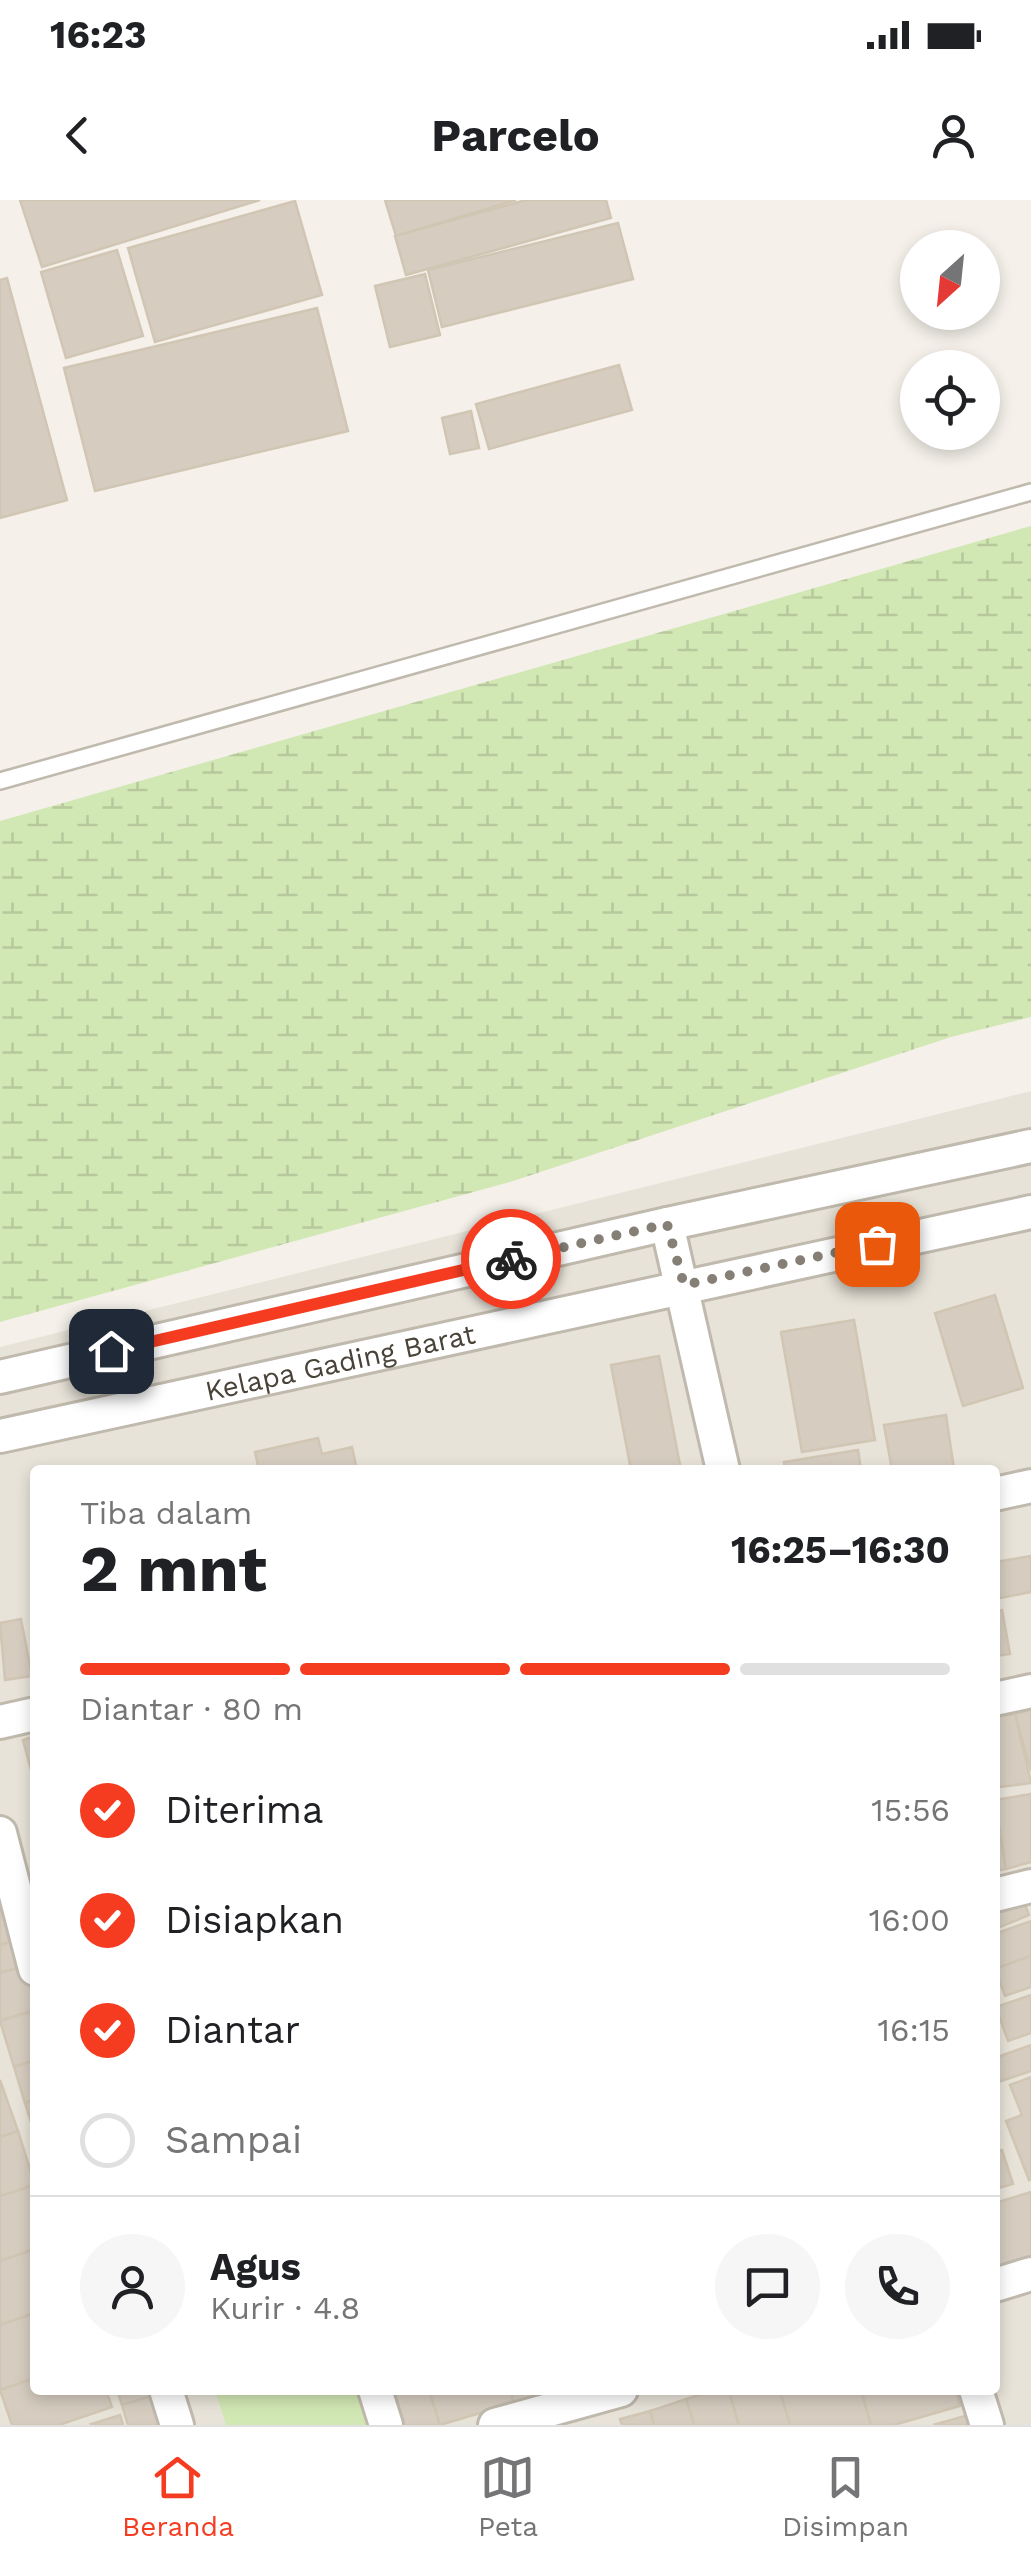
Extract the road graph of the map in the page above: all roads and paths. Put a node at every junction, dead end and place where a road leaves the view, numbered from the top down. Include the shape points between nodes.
1 (1031, 492) edge
2 (0, 781) edge
3 (1031, 1146) edge
4 (1031, 1212) edge
5 (667, 1224) junction
6 (684, 1285) junction
7 (0, 1377) edge
8 (0, 1436) edge
9 (722, 1465) edge
10 (1031, 1486) edge
11 (1000, 1493) edge
12 (1031, 1691) edge
13 (1000, 1698) edge
14 (30, 1715) edge
15 (0, 1722) edge
16 (0, 1833) edge
17 (1031, 1886) edge
18 (1000, 1894) edge
19 (30, 1948) edge
20 (1031, 2274) edge
21 (1000, 2283) edge
22 (168, 2395) edge
23 (377, 2395) edge
24 (604, 2395) edge
25 (978, 2395) edge
26 (177, 2425) edge
27 (386, 2425) edge
28 (495, 2425) edge
29 (988, 2425) edge

1 - 2 lane
3 - 5 street
4 - 6 street, Kelapa Gading Barat
5 - 6 street
5 - 7 street
6 - 8 street, Kelapa Gading Barat
6 - 9 street
10 - 11 street
12 - 13 street
14 - 15 street
16 - 19 street
17 - 18 street
20 - 21 street
22 - 26 street
23 - 27 street
24 - 28 street
25 - 29 street

